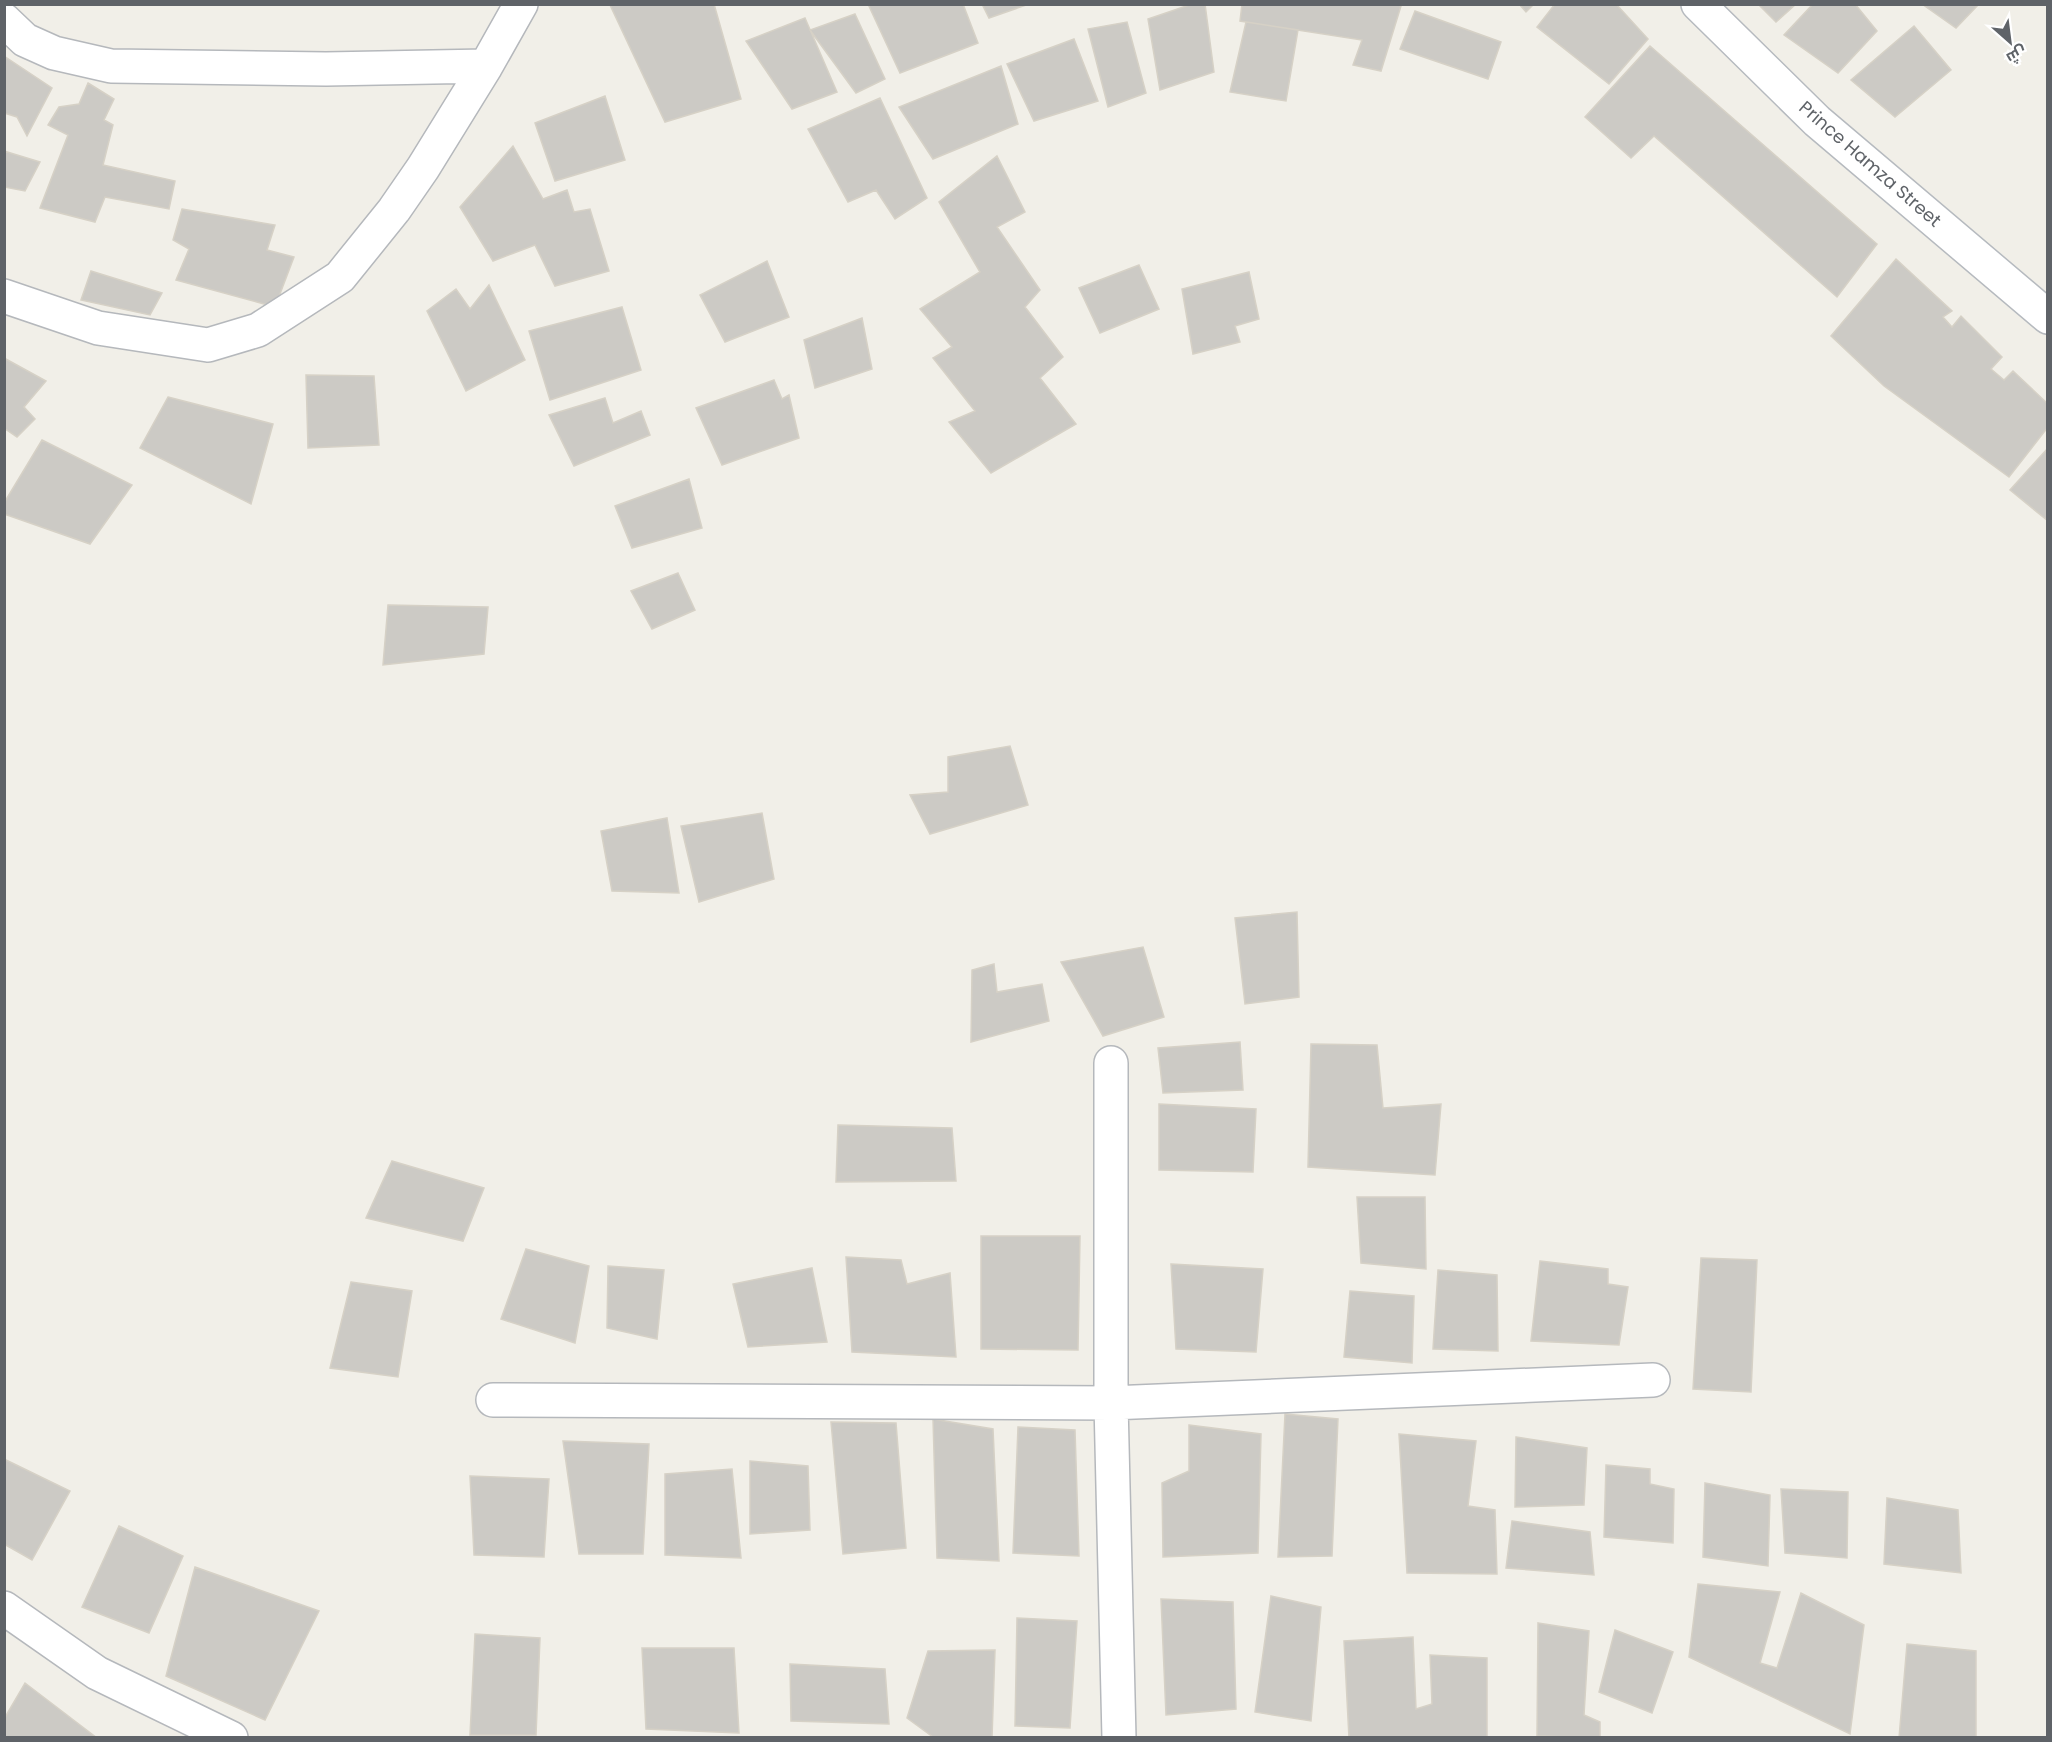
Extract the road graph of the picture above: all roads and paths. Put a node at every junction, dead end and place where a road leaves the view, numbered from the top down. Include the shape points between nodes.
1 (521, 4) edge
2 (1698, 4) edge
3 (4, 20) edge
4 (486, 66) junction
5 (4, 296) edge
6 (2048, 317) edge
7 (1111, 1063) dead end
8 (1653, 1380) dead end
9 (493, 1400) dead end
10 (1111, 1403) junction
11 (4, 1608) edge
12 (231, 1737) edge
13 (1119, 1737) edge

1 - 4 street
2 - 6 street, Prince Hamza Street via 1817,121
3 - 4 street via 25,40 54,53 111,66
4 - 5 street via 400,201 340,277 258,330 208,345 98,328
7 - 10 street
8 - 10 street
9 - 10 street
10 - 13 street
11 - 12 street via 97,1673

